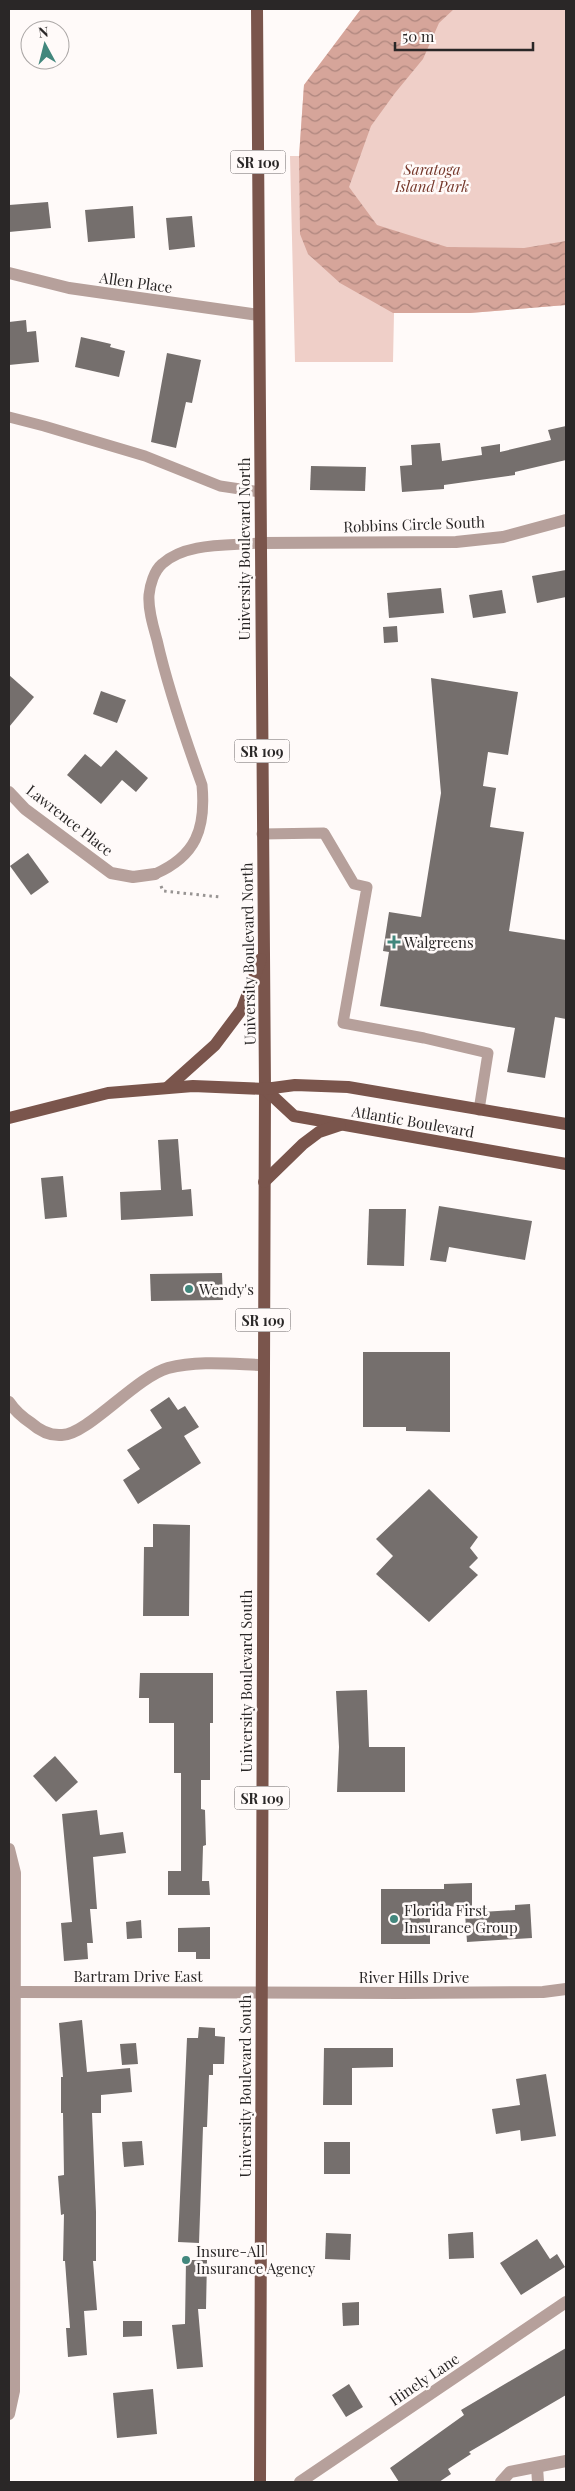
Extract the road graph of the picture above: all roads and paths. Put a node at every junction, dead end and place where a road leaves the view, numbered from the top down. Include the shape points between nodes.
1 (256, 9) edge
2 (9, 273) edge
3 (259, 316) junction
4 (9, 417) edge
5 (260, 492) junction
6 (566, 520) edge
7 (260, 543) junction
8 (9, 792) edge
9 (262, 834) junction
10 (155, 874) junction
11 (220, 897) dead end
12 (263, 952) junction
13 (167, 1088) junction
14 (265, 1089) junction
15 (479, 1110) junction
16 (9, 1118) edge
17 (566, 1124) edge
18 (341, 1125) junction
19 (566, 1164) edge
20 (264, 1182) junction
21 (263, 1365) junction
22 (9, 1402) edge
23 (9, 1849) edge
24 (566, 1989) edge
25 (15, 1992) junction
26 (261, 1994) junction
27 (566, 2302) edge
28 (9, 2414) edge
29 (566, 2461) edge
30 (537, 2466) junction
31 (260, 2482) edge
32 (300, 2482) edge
33 (501, 2482) edge
34 (538, 2482) edge

1 - 3 main road, University Boulevard North / SR 109
2 - 3 street, Allen Place via 69,288
3 - 5 main road, University Boulevard North / SR 109
4 - 5 lane via 145,456 220,486
5 - 7 main road, University Boulevard North / SR 109
6 - 7 street, Robbins Circle South via 503,537 456,542
7 - 9 main road, University Boulevard North / SR 109
7 - 10 lane via 194,548 176,554 160,565 152,580 149,596 154,630 202,786 204,806 202,828 192,846 178,862
8 - 10 street, Lawrence Place via 25,809 111,873 133,877
9 - 12 main road, University Boulevard North / SR 109
9 - 15 lane via 324,833 354,884 367,886 343,1023 488,1053
10 - 11 path via 163,891
12 - 13 main road via 242,1009 215,1045
12 - 14 main road, University Boulevard North / SR 109
13 - 14 main road, Atlantic Boulevard
13 - 16 main road, Atlantic Boulevard via 108,1093
14 - 15 main road, Atlantic Boulevard via 295,1085 348,1087
14 - 18 main road, Atlantic Boulevard via 294,1116
14 - 20 main road, University Boulevard South / SR 109
15 - 17 main road, Atlantic Boulevard
18 - 19 main road, Atlantic Boulevard
18 - 20 main road via 319,1132
20 - 21 main road, University Boulevard South / SR 109
21 - 22 street via 207,1363 166,1369 149,1377 79,1429 64,1436 38,1429
21 - 26 main road, University Boulevard South / SR 109
23 - 25 street via 15,1873
24 - 26 street, River Hills Drive via 543,1992
25 - 26 street, Bartram Drive East
25 - 28 street via 14,2391
26 - 31 main road, University Boulevard South / SR 109
27 - 32 street, Hinely Lane
29 - 30 street
30 - 33 street via 510,2472
30 - 34 street

